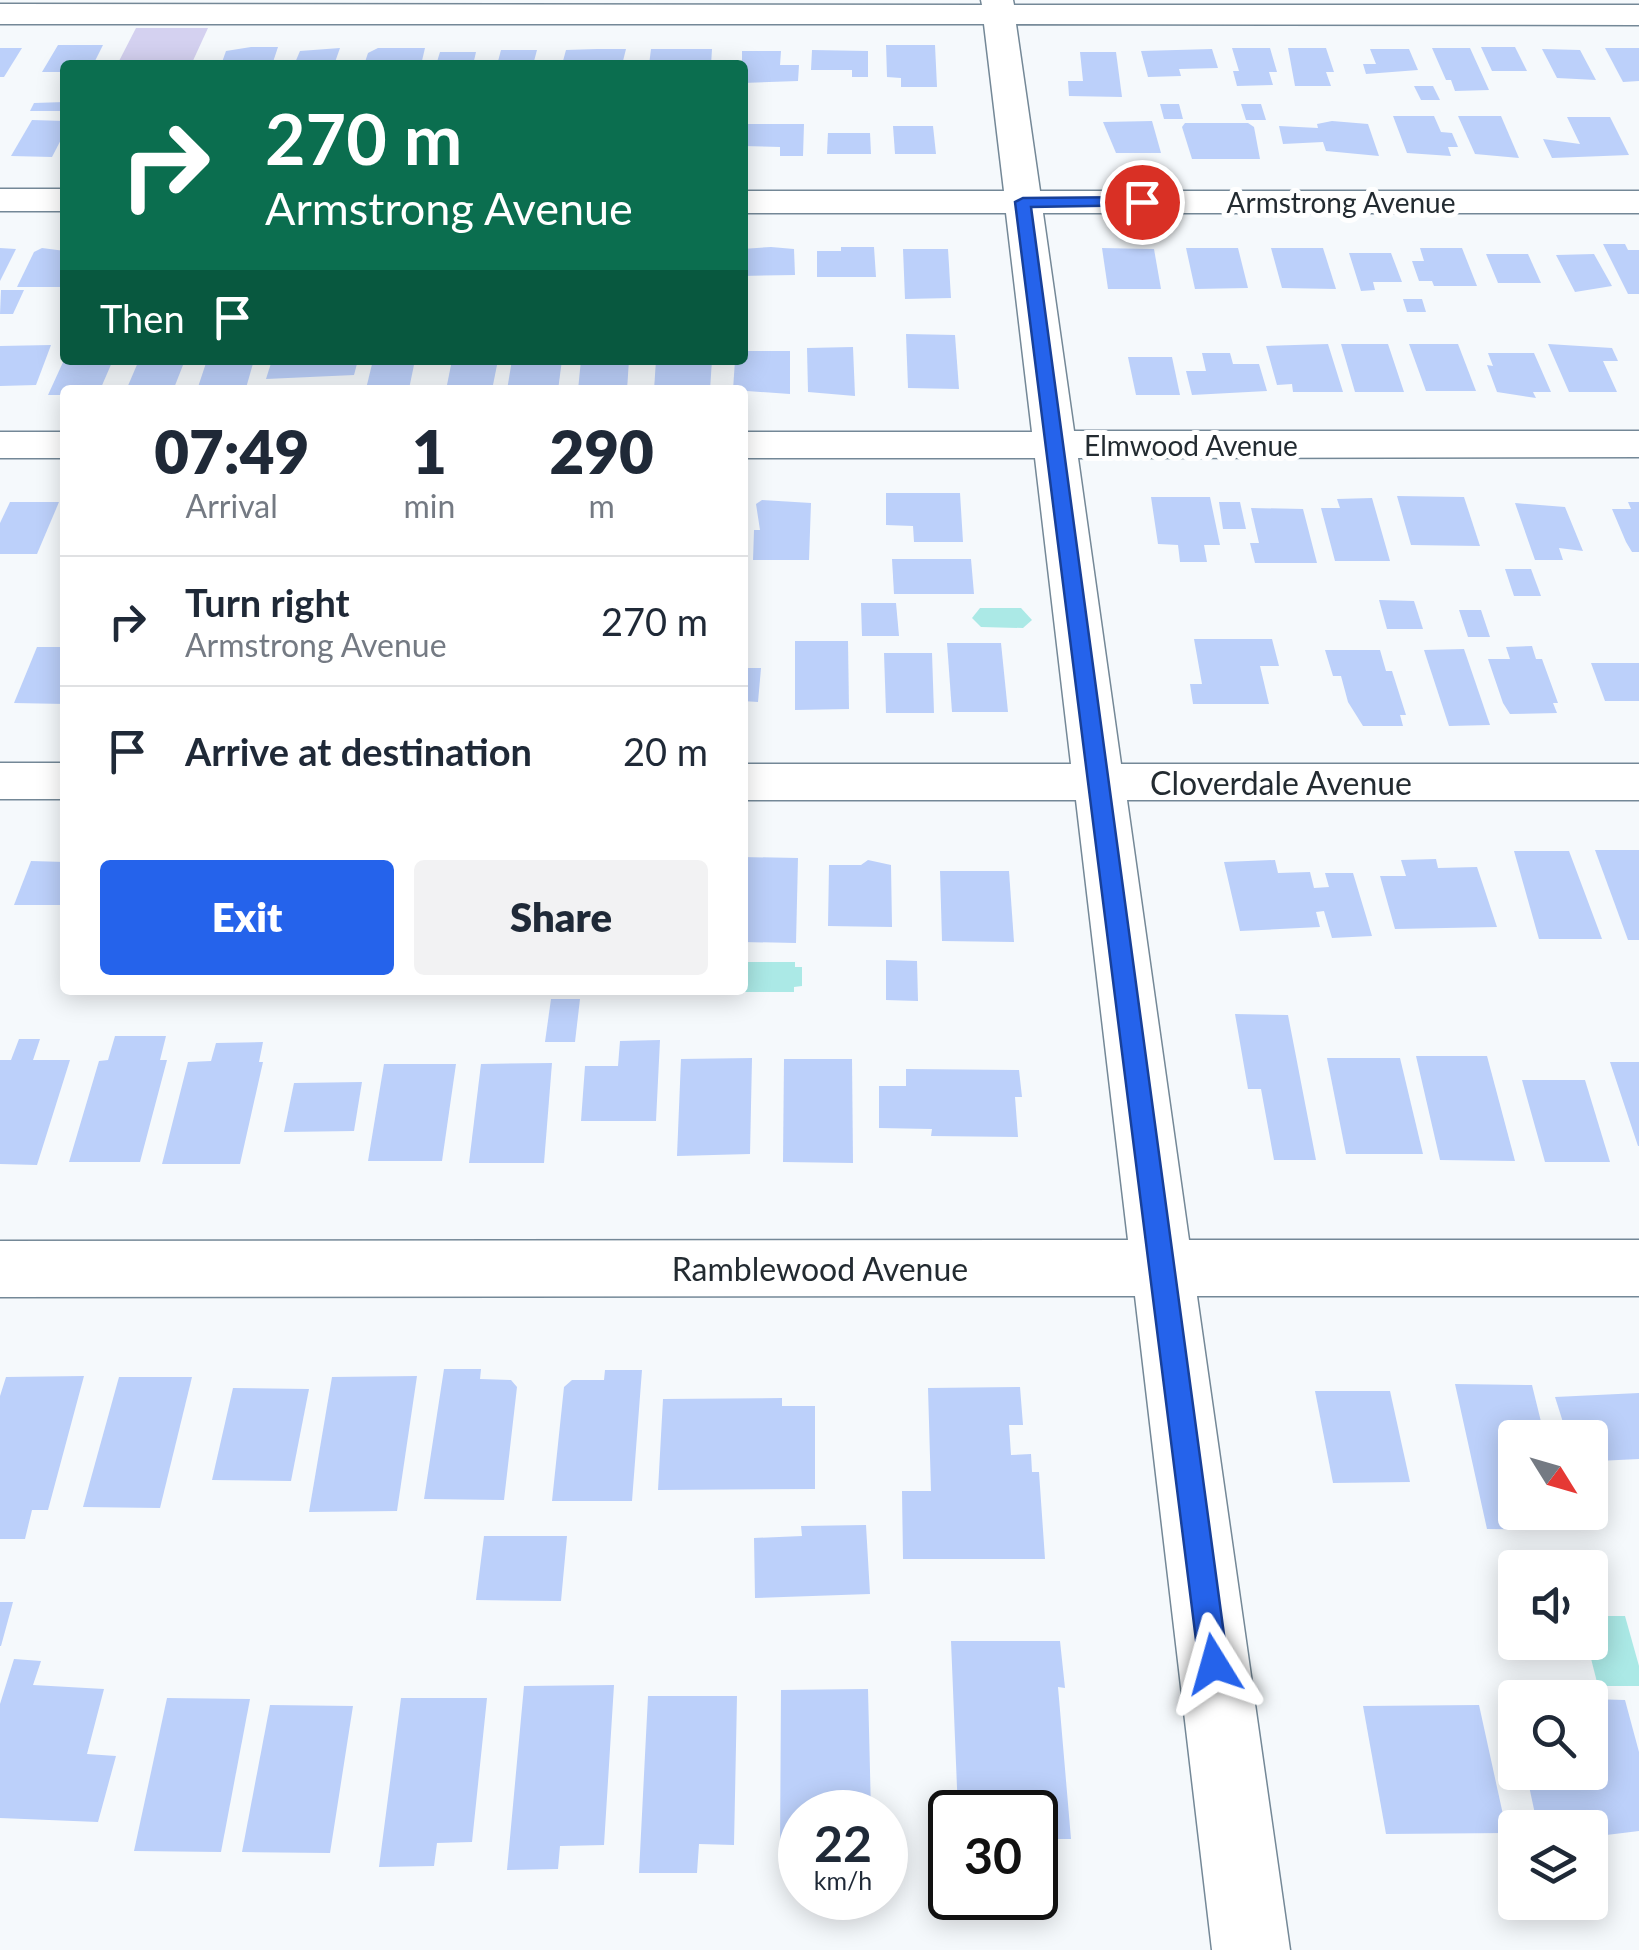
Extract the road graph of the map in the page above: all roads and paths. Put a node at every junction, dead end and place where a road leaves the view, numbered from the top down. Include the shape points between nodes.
1 (189, 7) edge
2 (998, 8) edge
3 (0, 14) edge
4 (1639, 15) edge
5 (0, 200) edge
6 (60, 200) edge
7 (748, 202) edge
8 (1023, 202) junction
9 (1639, 202) edge
10 (1639, 444) edge
11 (0, 445) edge
12 (60, 445) edge
13 (748, 445) edge
14 (1054, 446) junction
15 (0, 781) edge
16 (60, 781) edge
17 (748, 782) edge
18 (1098, 782) junction
19 (1639, 782) edge
20 (0, 1268) edge
21 (1161, 1268) junction
22 (1639, 1268) edge
23 (1251, 1950) edge

1 - 2 street
1 - 3 street
2 - 4 street
2 - 8 street
5 - 6 street
7 - 8 street, Armstrong Avenue
8 - 9 street, Armstrong Avenue
8 - 14 street
10 - 14 street, Elmwood Avenue
11 - 12 street
13 - 14 street, Elmwood Avenue
14 - 18 street
15 - 16 street
17 - 18 street, Cloverdale Avenue
18 - 19 street, Cloverdale Avenue
18 - 21 street
20 - 21 street, Ramblewood Avenue
21 - 22 street, Ramblewood Avenue
21 - 23 street

